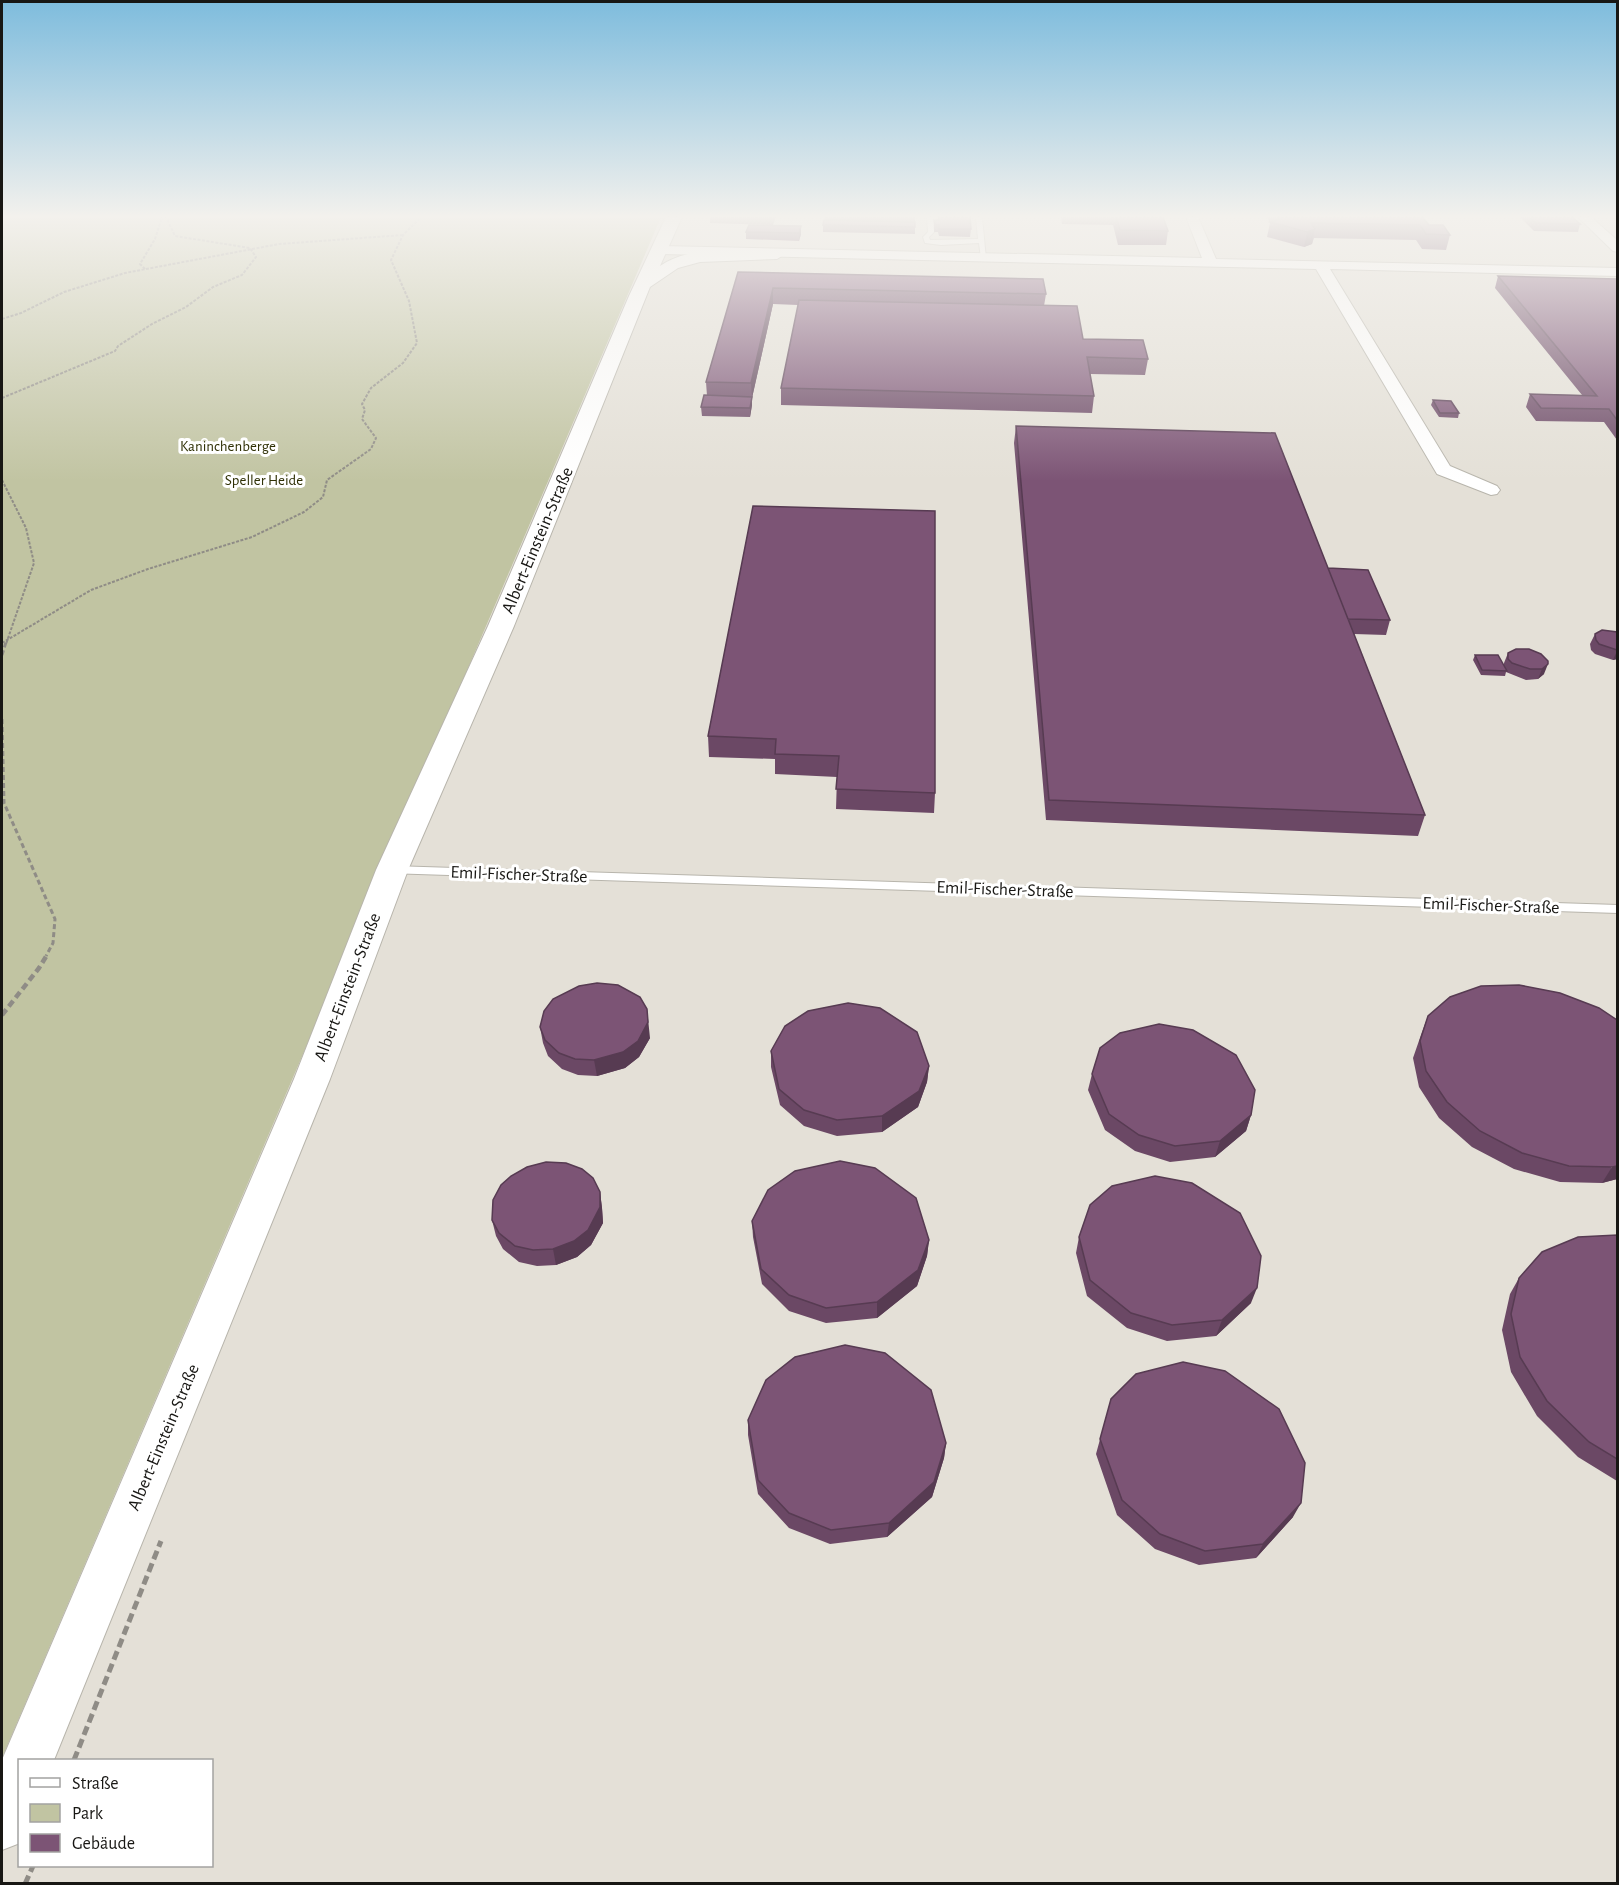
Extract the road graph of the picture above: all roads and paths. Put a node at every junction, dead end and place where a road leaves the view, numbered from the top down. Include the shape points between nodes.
1 (37, 305) edge
2 (189, 305) edge
3 (410, 305) edge
4 (635, 305) edge
5 (1344, 305) edge
6 (2, 319) edge
7 (2, 398) edge
8 (2, 480) edge
9 (1491, 490) dead end
10 (3, 643) edge
11 (2, 655) edge
12 (2, 719) edge
13 (392, 870) junction
14 (1617, 909) edge
15 (2, 1015) edge
16 (28, 1759) edge
17 (18, 1785) edge
18 (2, 1823) edge
19 (33, 1867) edge
20 (26, 1884) edge

1 - 6 path
2 - 7 path via 152,324 115,351
3 - 10 path via 417,343 401,365 368,389 363,404 362,419 376,438 371,449 327,480 323,497 304,512 252,537 91,590
4 - 13 main road, Albert-Einstein-Straße via 501,626
5 - 9 street via 1443,470
8 - 10 path via 26,528 34,563
10 - 11 path
12 - 15 path via 4,803 55,919 53,943 39,968
13 - 14 lane, Emil-Fischer-Straße
13 - 16 main road, Albert-Einstein-Straße via 312,1079
17 - 18 main road
19 - 20 path

